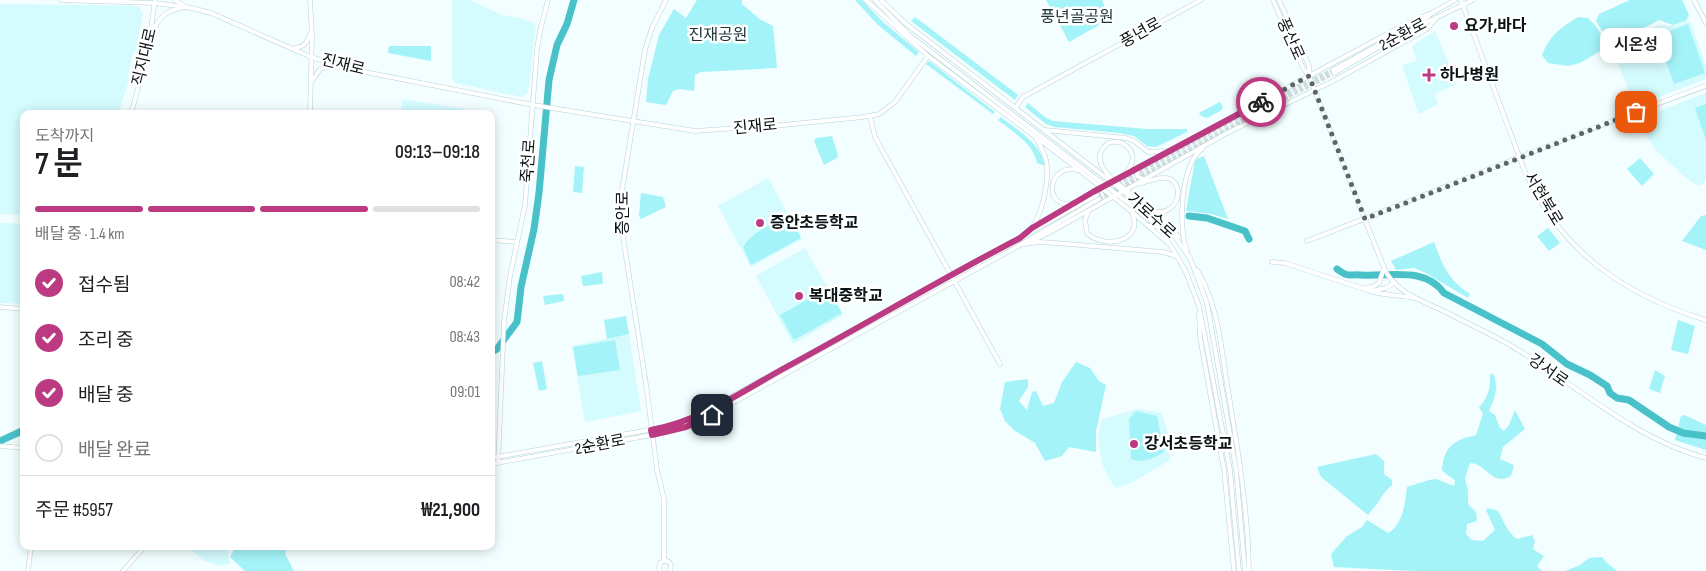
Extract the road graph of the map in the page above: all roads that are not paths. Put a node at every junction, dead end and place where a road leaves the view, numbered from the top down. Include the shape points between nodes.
1 (61, 0) edge
2 (175, 0) edge
3 (310, 0) edge
4 (548, 0) edge
5 (666, 0) edge
6 (866, 0) edge
7 (875, 0) edge
8 (881, 0) edge
9 (1202, 0) edge
10 (1273, 0) edge
11 (1279, 0) edge
12 (1455, 0) edge
13 (1461, 0) edge
14 (1473, 0) edge
15 (1694, 0) edge
16 (155, 2) edge
17 (1463, 6) junction
18 (186, 7) junction
19 (1432, 13) junction
20 (881, 14) junction
21 (1436, 19) junction
22 (1706, 23) edge
23 (902, 27) junction
24 (312, 30) junction
25 (151, 34) junction
26 (908, 34) junction
27 (914, 43) junction
28 (292, 48) junction
29 (928, 56) junction
30 (311, 57) junction
31 (335, 65) junction
32 (1309, 76) junction
33 (311, 85) junction
34 (1706, 86) edge
35 (1314, 90) junction
36 (533, 105) junction
37 (1015, 108) junction
38 (132, 110) edge
39 (310, 110) edge
40 (870, 116) junction
41 (634, 120) junction
42 (1044, 130) junction
43 (1227, 133) junction
44 (1034, 136) junction
45 (1170, 151) junction
46 (1520, 157) junction
47 (1138, 168) junction
48 (1079, 170) junction
49 (1096, 170) junction
50 (1108, 174) junction
51 (1091, 176) junction
52 (1124, 176) junction
53 (1144, 179) junction
54 (1114, 182) junction
55 (1103, 187) junction
56 (1126, 189) junction
57 (1115, 196) junction
58 (1082, 199) junction
59 (1131, 211) junction
60 (1152, 211) junction
61 (1088, 212) junction
62 (1365, 219) junction
63 (1032, 228) junction
64 (1020, 238) junction
65 (495, 240) edge
66 (1307, 241) dead end
67 (517, 242) junction
68 (1022, 244) junction
69 (1174, 251) junction
70 (1190, 258) junction
71 (1179, 260) junction
72 (1272, 262) dead end
73 (1384, 268) junction
74 (1198, 277) junction
75 (952, 278) junction
76 (1190, 281) junction
77 (1393, 282) junction
78 (1360, 288) junction
79 (1370, 291) junction
80 (1416, 298) junction
81 (1199, 306) junction
82 (0, 307) edge
83 (20, 309) edge
84 (1706, 320) edge
85 (1000, 364) dead end
86 (651, 430) junction
87 (652, 435) junction
88 (0, 446) edge
89 (20, 448) edge
90 (495, 457) edge
91 (498, 457) junction
92 (1706, 458) edge
93 (495, 463) edge
94 (498, 463) junction
95 (31, 550) edge
96 (141, 550) edge
97 (664, 561) junction
98 (28, 571) edge
99 (123, 571) edge
100 (660, 571) edge
101 (670, 571) edge
102 (1234, 571) edge
103 (1239, 571) edge
104 (1245, 571) edge
105 (1249, 571) edge

1 - 16 main road, 진재로
2 - 18 main road
3 - 24 main road
4 - 36 main road, 죽천로 via 537,49
5 - 41 main road, 증안로 via 648,37
6 - 20 main road
7 - 23 main road, 가로수로
8 - 37 main road, 가로수로 via 905,23
9 - 37 main road, 풍년로 via 1023,97
10 - 32 main road, 풍산로
11 - 32 main road, 풍산로 via 1310,66
12 - 19 main road, 2순환로
13 - 17 main road, 서현북로
14 - 17 main road, 2순환로
15 - 22 main road
16 - 18 main road, 진재로
16 - 25 main road, 직지대로
17 - 21 main road, 2순환로
17 - 46 main road, 서현북로
18 - 25 main road via 169,11
18 - 28 main road, 진재로 via 211,13
19 - 21 main road, 2순환로 via 1334,72 1394,38
19 - 32 main road
20 - 23 main road
20 - 27 main road
21 - 35 main road via 1427,29
23 - 26 main road, 가로수로
24 - 28 main road via 304,46
24 - 30 main road
25 - 38 main road, 직지대로
26 - 27 main road
26 - 51 main road, 가로수로
27 - 29 main road, 가로수로
28 - 30 main road, 진재로
29 - 40 main road, 진재로 via 895,102 885,111
29 - 44 main road, 가로수로
30 - 31 main road, 진재로
30 - 33 main road
31 - 33 main road via 320,69
31 - 36 main road, 진재로
32 - 35 main road, 풍산로
32 - 45 main road
33 - 39 main road
34 - 46 main road
35 - 43 main road
35 - 62 main road
36 - 41 main road, 진재로
36 - 67 main road, 죽천로 via 525,205
37 - 42 main road, 가로수로
40 - 41 main road, 진재로 via 702,131
40 - 75 main road via 875,136
41 - 86 main road, 증안로 via 620,218
42 - 45 main road via 1123,137 1150,152
42 - 49 main road, 가로수로
43 - 53 main road, 2순환로
43 - 70 main road via 1198,152 1189,166 1182,225
44 - 48 main road, 가로수로
44 - 63 main road via 1044,154 1047,172 1041,212
45 - 47 main road
46 - 62 main road
46 - 84 main road, 서현북로 via 1548,213 1571,243 1588,258 1632,290 1669,308
47 - 52 main road
47 - 53 main road via 1137,176
48 - 55 main road, 가로수로
48 - 58 main road via 1060,172 1052,188 1055,198 1062,204
49 - 50 main road
49 - 51 main road via 1096,175
49 - 54 main road, 가로수로
50 - 52 main road via 1100,164 1101,151 1107,144 1119,142 1128,146 1132,155 1132,165
50 - 54 main road
51 - 55 main road, 가로수로
52 - 54 main road
53 - 56 main road, 2순환로
54 - 55 main road, 2순환로
54 - 56 main road, 가로수로
55 - 57 main road, 가로수로
55 - 58 main road, 2순환로
56 - 57 main road, 2순환로
56 - 60 main road
56 - 60 main road via 1157,178 1173,182 1178,193 1175,204 1164,212
56 - 70 main road, 가로수로 via 1166,226
57 - 59 main road
57 - 61 main road, 2순환로
57 - 69 main road, 가로수로 via 1154,224
58 - 63 main road, 2순환로
59 - 61 main road via 1135,222 1132,232 1125,238 1112,241 1096,240 1088,234 1084,222
59 - 69 main road
60 - 70 main road via 1176,233
61 - 68 main road, 2순환로
62 - 66 main road
62 - 73 main road
63 - 64 main road, 2순환로
64 - 68 main road, 2순환로 via 1098,197
64 - 75 main road, 2순환로
65 - 67 main road
67 - 91 main road, 죽천로 via 504,321
68 - 71 main road via 1048,242 1163,252 1173,254
68 - 75 main road, 2순환로
69 - 71 main road, 가로수로
70 - 74 main road, 가로수로
70 - 105 main road via 1207,288 1217,319 1244,498
71 - 76 main road, 가로수로
72 - 78 main road via 1285,263
73 - 77 main road
73 - 78 main road via 1380,281 1372,287
74 - 76 main road
74 - 104 main road, 가로수로 via 1208,309 1236,469
75 - 85 main road
75 - 86 main road, 2순환로 via 700,414 675,425
75 - 87 main road, 2순환로 via 712,415 686,427
76 - 81 main road, 가로수로
77 - 79 main road via 1386,288
77 - 80 main road, 강서로
78 - 79 main road
79 - 80 main road
80 - 92 main road, 강서로 via 1515,348 1594,402 1660,441
81 - 102 main road, 가로수로 via 1200,337 1224,470
81 - 103 main road, 가로수로 via 1229,463
82 - 83 main road
86 - 87 main road, 증안로
86 - 91 main road, 2순환로
87 - 94 main road, 2순환로
87 - 97 main road, 증안로 via 664,499
88 - 89 main road
90 - 91 main road, 2순환로
91 - 94 main road
93 - 94 main road, 2순환로
95 - 98 main road
96 - 99 main road
97 - 100 main road via 659,565
97 - 101 main road via 670,563

